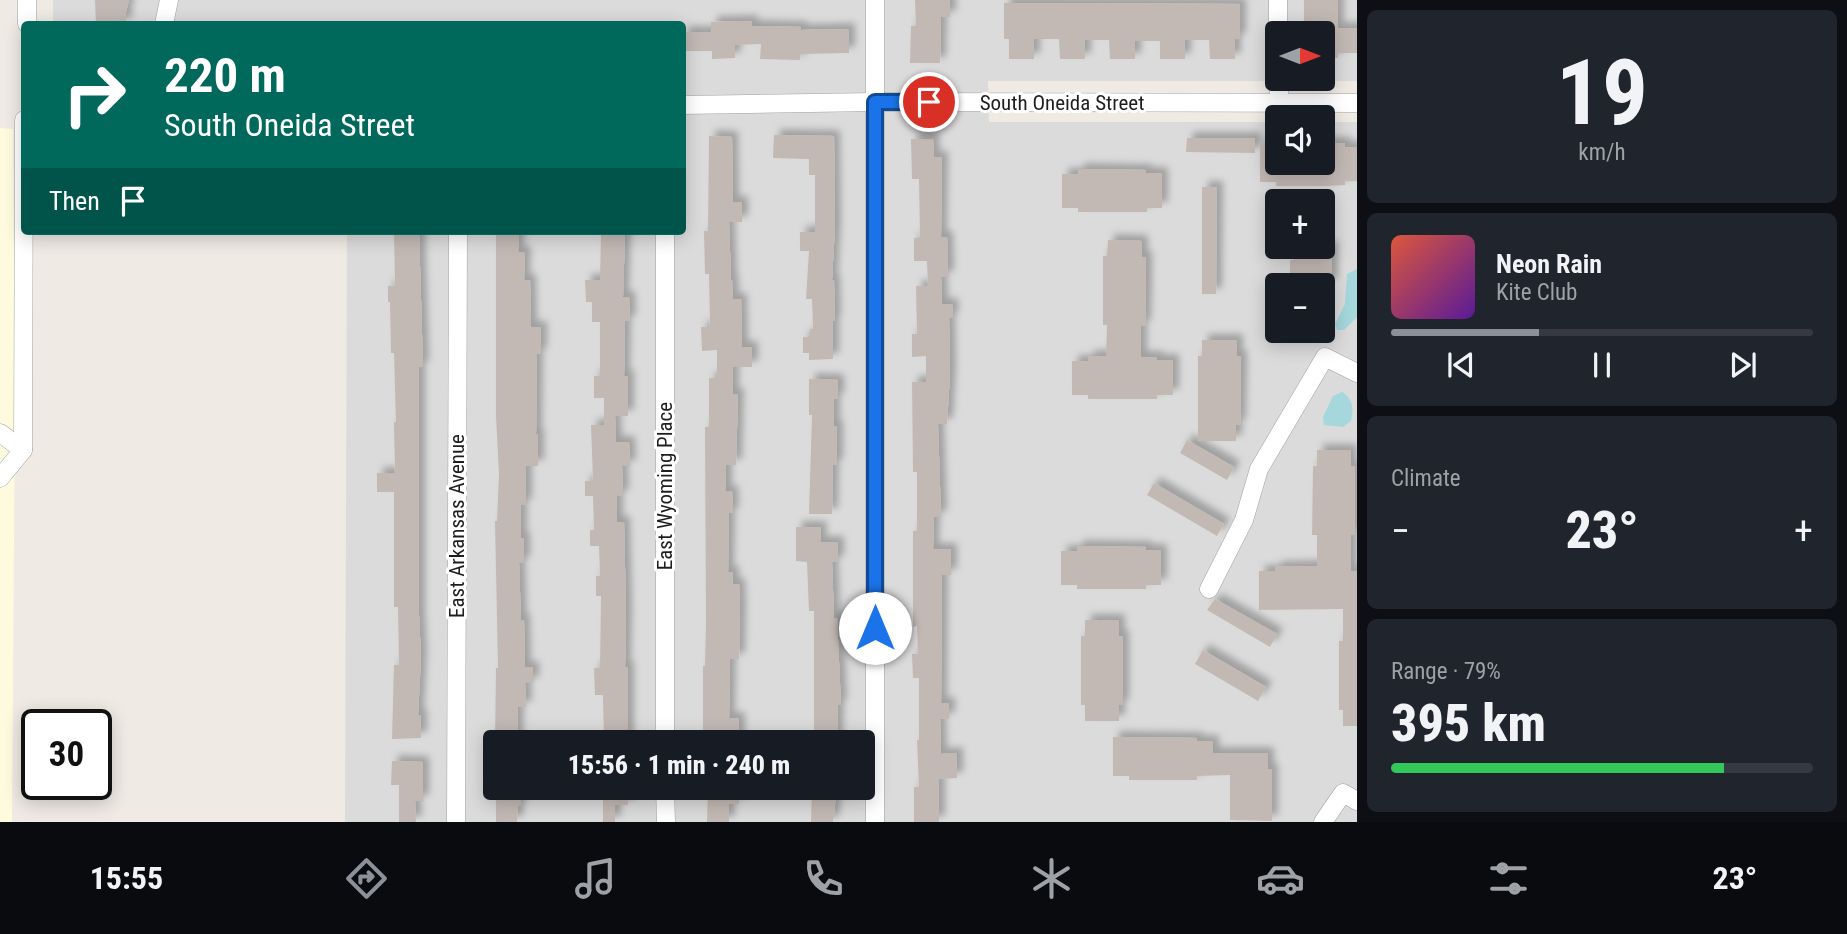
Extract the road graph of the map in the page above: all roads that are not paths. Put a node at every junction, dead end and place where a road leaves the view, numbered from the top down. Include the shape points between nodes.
1 (27, 0) edge
2 (169, 0) edge
3 (875, 0) edge
4 (1278, 0) edge
5 (27, 21) edge
6 (165, 21) edge
7 (1278, 21) edge
8 (1279, 91) edge
9 (875, 102) junction
10 (1279, 103) junction
11 (1357, 103) edge
12 (686, 105) edge
13 (24, 235) edge
14 (458, 235) edge
15 (665, 235) edge
16 (1357, 373) edge
17 (0, 433) edge
18 (23, 450) junction
19 (0, 478) edge
20 (1209, 589) dead end
21 (666, 730) edge
22 (666, 800) edge
23 (1357, 801) edge
24 (456, 822) edge
25 (666, 822) edge
26 (875, 822) edge
27 (1324, 822) edge

1 - 5 street
2 - 6 street
3 - 9 street
4 - 7 street
8 - 10 street
9 - 10 street, South Oneida Street
9 - 12 street, South Oneida Street
9 - 26 street
10 - 11 street, South Oneida Street
13 - 18 street
14 - 24 street, East Arkansas Avenue
15 - 21 street, East Wyoming Place
16 - 20 street via 1325,357 1259,469 1244,520
17 - 18 street
18 - 19 street
22 - 25 street
23 - 27 street via 1343,793

